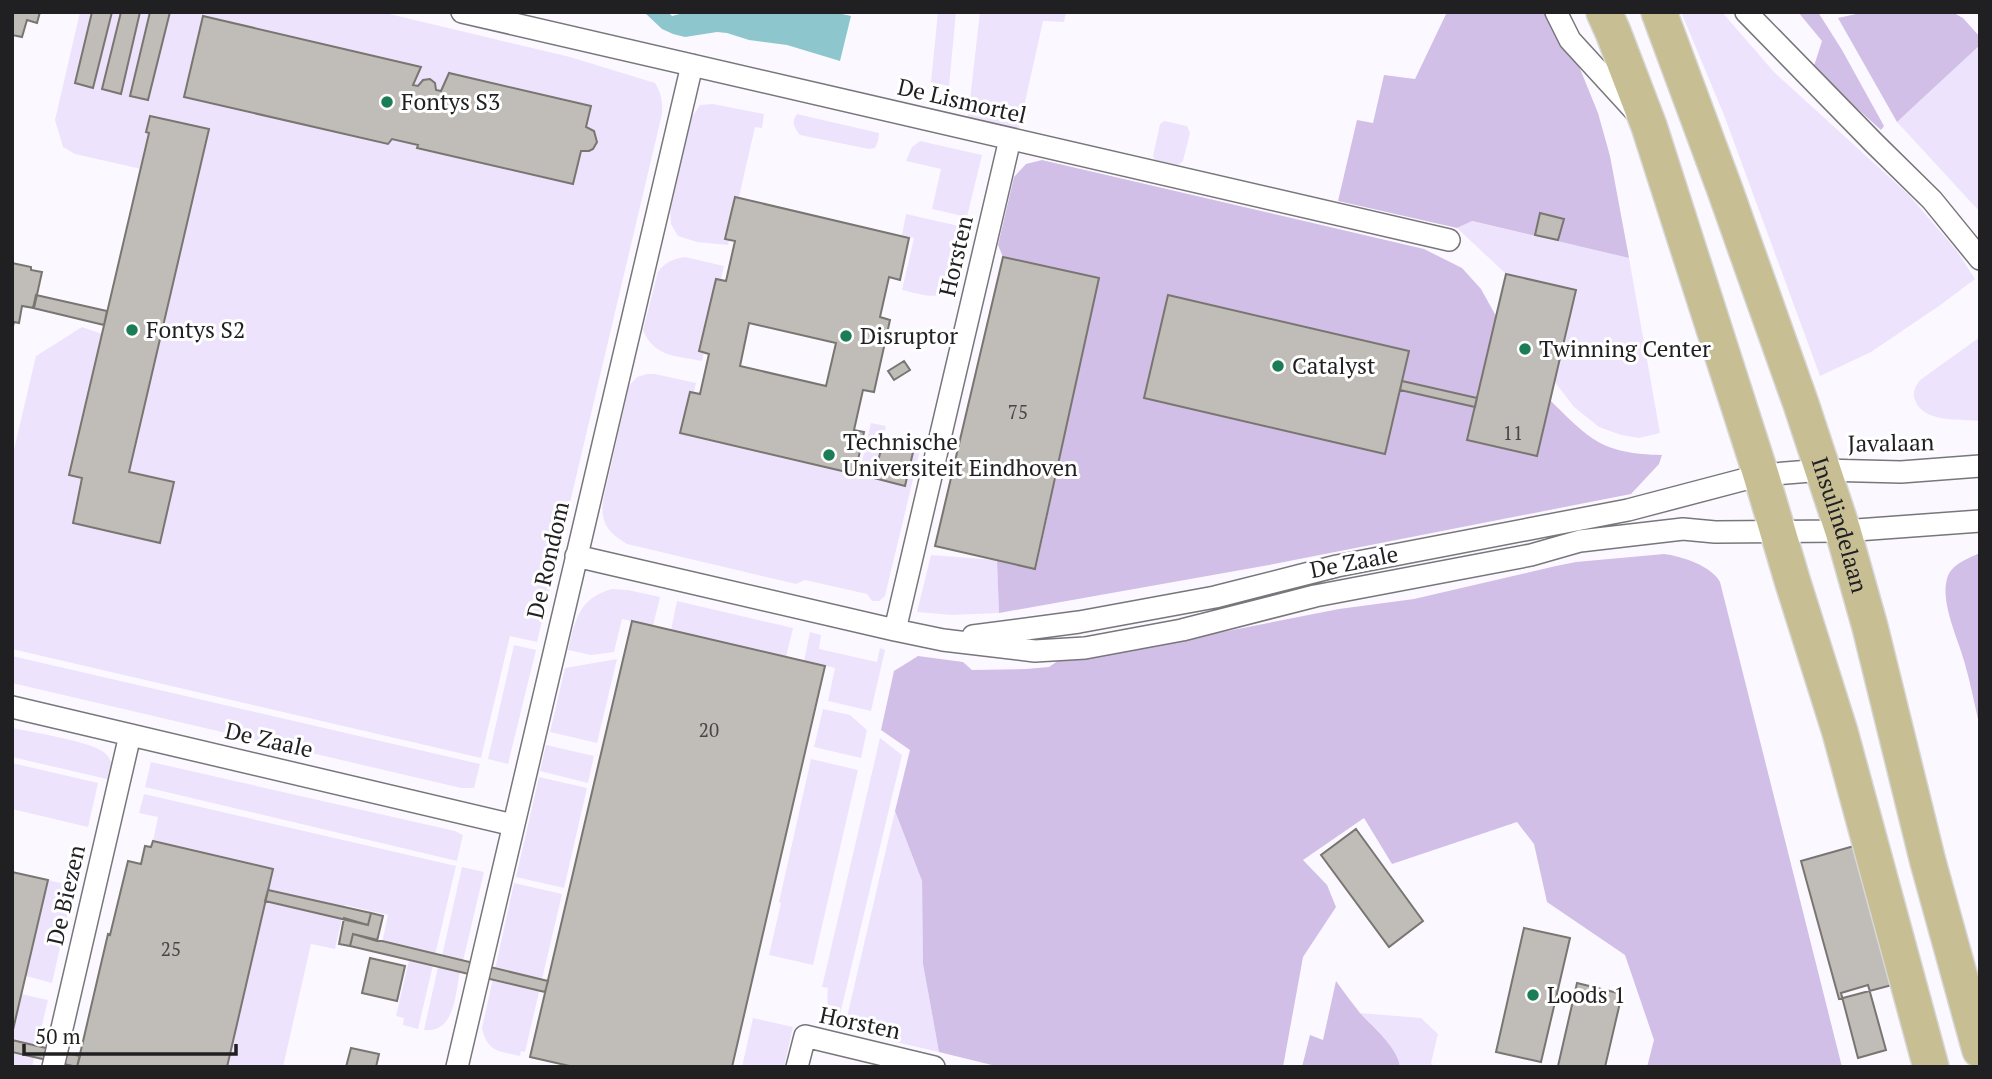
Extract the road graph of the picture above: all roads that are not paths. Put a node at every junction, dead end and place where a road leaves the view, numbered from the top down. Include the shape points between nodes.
1 (462, 12) edge
2 (1556, 12) edge
3 (1604, 12) edge
4 (1659, 12) edge
5 (1746, 12) edge
6 (692, 65) junction
7 (1649, 126) junction
8 (1010, 139) junction
9 (1450, 240) dead end
10 (1980, 259) edge
11 (1980, 466) edge
12 (1824, 470) junction
13 (1762, 475) junction
14 (1980, 521) edge
15 (1843, 531) junction
16 (1778, 532) junction
17 (576, 556) junction
18 (895, 630) junction
19 (943, 640) junction
20 (12, 707) edge
21 (130, 734) junction
22 (513, 825) junction
23 (1980, 1050) edge
24 (53, 1067) edge
25 (457, 1067) edge
26 (797, 1067) edge
27 (934, 1067) edge
28 (1931, 1067) edge

1 - 6 street, De Lismortel
2 - 7 street via 1570,40
3 - 7 main road
4 - 12 main road, Insulindelaan
5 - 10 street via 1932,200
6 - 8 street, De Lismortel
6 - 17 street, De Rondom
7 - 13 main road
8 - 9 street, De Lismortel
8 - 18 street, Horsten
11 - 12 street, Javalaan via 1901,472
12 - 13 street, Javalaan
12 - 15 main road, Insulindelaan
13 - 16 main road
13 - 19 street, De Zaale via 1628,510 1337,566 1214,597 1079,622
14 - 15 street
15 - 16 street
15 - 23 main road, Insulindelaan
16 - 19 street, De Zaale via 1683,529 1580,541 1085,649 1035,651
16 - 28 main road via 1840,732
17 - 18 street, De Zaale
17 - 22 street, De Rondom
18 - 19 street, De Zaale
20 - 21 street, De Zaale
21 - 22 street, De Zaale
21 - 24 street, De Biezen
22 - 25 street, De Rondom
26 - 27 street, Horsten via 805,1036

